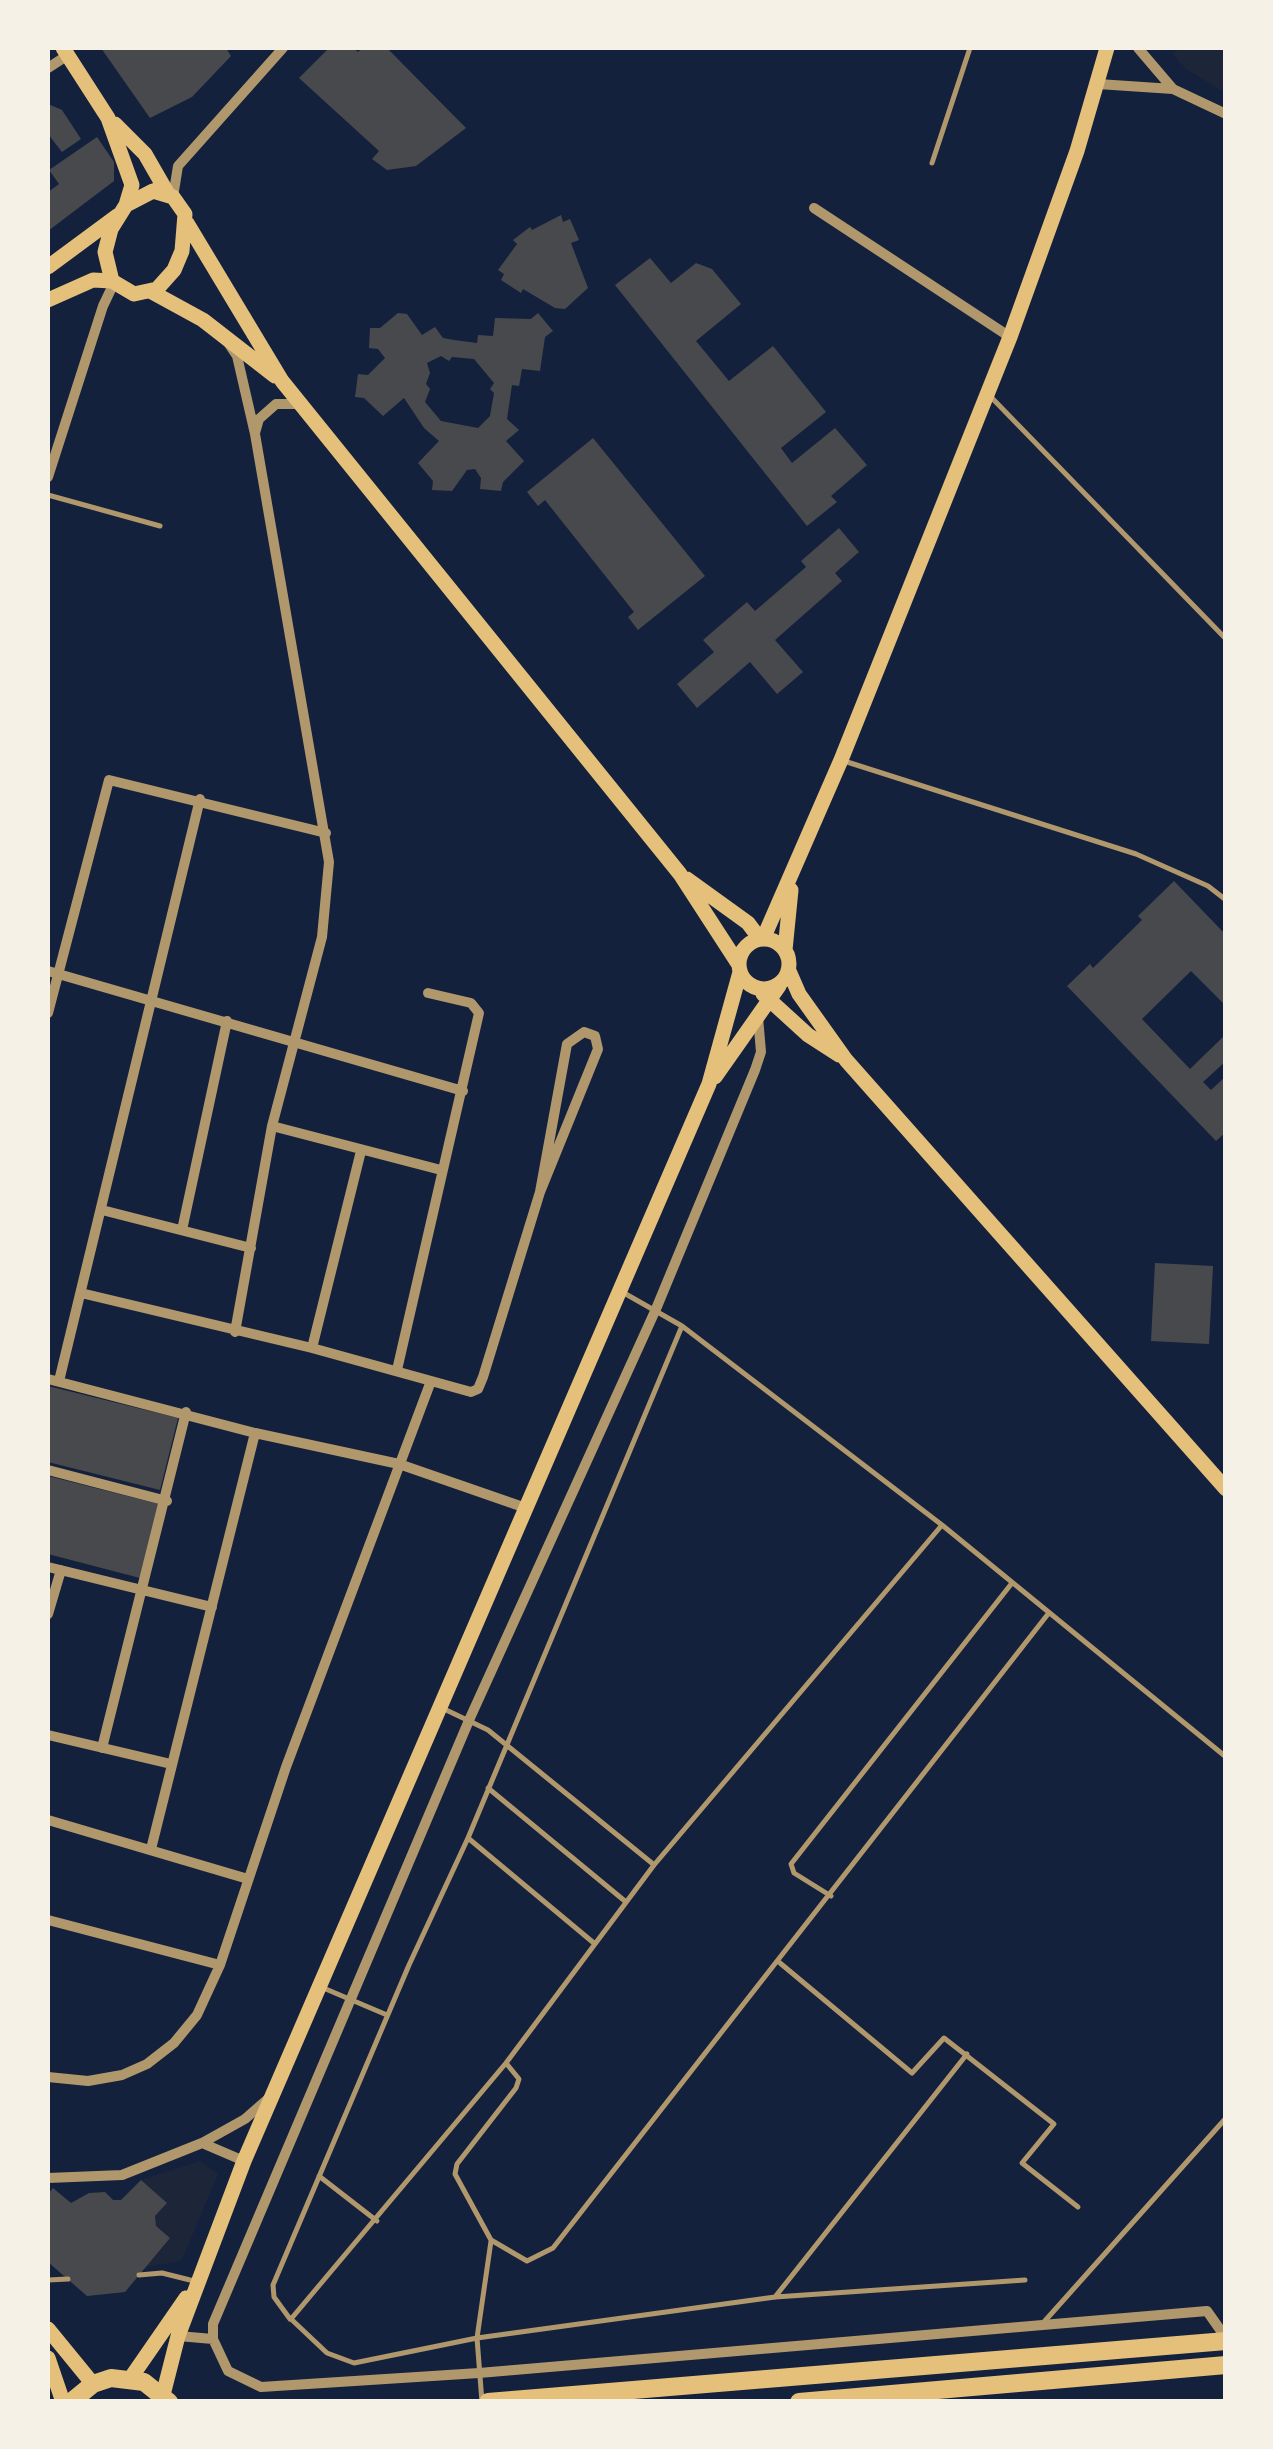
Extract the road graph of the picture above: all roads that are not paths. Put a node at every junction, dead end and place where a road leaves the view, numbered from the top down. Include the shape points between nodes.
1 (283, 48) edge
2 (970, 48) edge
3 (1107, 48) edge
4 (1138, 48) edge
5 (66, 51) edge
6 (48, 68) edge
7 (1098, 84) junction
8 (1173, 89) junction
9 (1226, 114) edge
10 (108, 118) junction
11 (932, 164) dead end
12 (170, 196) junction
13 (814, 208) dead end
14 (123, 210) junction
15 (187, 223) junction
16 (48, 267) edge
17 (113, 282) junction
18 (150, 291) junction
19 (48, 300) edge
20 (224, 336) junction
21 (1010, 336) junction
22 (282, 381) junction
23 (987, 393) junction
24 (301, 404) junction
25 (255, 434) junction
26 (52, 442) edge
27 (48, 477) edge
28 (48, 495) edge
29 (160, 526) dead end
30 (1226, 639) edge
31 (841, 760) junction
32 (200, 799) junction
33 (326, 833) junction
34 (794, 871) junction
35 (680, 874) junction
36 (1226, 900) edge
37 (761, 939) junction
38 (786, 950) junction
39 (740, 968) junction
40 (52, 973) edge
41 (784, 978) junction
42 (428, 993) dead end
43 (763, 994) junction
44 (149, 1000) junction
45 (48, 1012) edge
46 (758, 1017) junction
47 (226, 1022) junction
48 (294, 1041) junction
49 (846, 1060) junction
50 (709, 1084) junction
51 (463, 1092) junction
52 (272, 1126) junction
53 (361, 1151) junction
54 (441, 1170) junction
55 (540, 1192) junction
56 (102, 1210) junction
57 (182, 1230) junction
58 (251, 1248) junction
59 (617, 1290) junction
60 (81, 1293) junction
61 (656, 1309) junction
62 (682, 1326) junction
63 (235, 1332) junction
64 (312, 1348) junction
65 (397, 1370) junction
66 (53, 1380) edge
67 (431, 1381) junction
68 (186, 1412) junction
69 (256, 1433) junction
70 (400, 1464) junction
71 (48, 1470) edge
72 (1226, 1488) edge
73 (167, 1500) junction
74 (523, 1508) junction
75 (942, 1526) junction
76 (48, 1567) edge
77 (61, 1570) junction
78 (1012, 1583) junction
79 (140, 1590) junction
80 (212, 1607) junction
81 (48, 1614) edge
82 (1048, 1614) junction
83 (440, 1707) junction
84 (470, 1718) junction
85 (48, 1735) edge
86 (508, 1746) junction
87 (102, 1748) junction
88 (1226, 1757) edge
89 (171, 1764) junction
90 (488, 1788) junction
91 (48, 1820) edge
92 (468, 1838) junction
93 (151, 1849) junction
94 (654, 1864) junction
95 (248, 1878) junction
96 (831, 1896) junction
97 (626, 1902) junction
98 (48, 1920) edge
99 (595, 1944) junction
100 (780, 1963) junction
101 (220, 1965) junction
102 (318, 1986) junction
103 (352, 2000) junction
104 (388, 2015) junction
105 (967, 2054) junction
106 (506, 2062) junction
107 (48, 2078) edge
108 (273, 2094) junction
109 (1226, 2118) edge
110 (202, 2143) junction
111 (244, 2161) junction
112 (320, 2176) junction
113 (48, 2178) edge
114 (1078, 2208) dead end
115 (377, 2221) junction
116 (491, 2240) junction
117 (139, 2274) dead end
118 (68, 2279) dead end
119 (48, 2280) edge
120 (1025, 2280) dead end
121 (196, 2282) junction
122 (775, 2296) junction
123 (291, 2320) junction
124 (1041, 2325) junction
125 (48, 2329) edge
126 (178, 2336) junction
127 (477, 2338) junction
128 (213, 2340) junction
129 (1226, 2340) edge
130 (48, 2358) edge
131 (1226, 2365) edge
132 (478, 2374) junction
133 (130, 2379) junction
134 (93, 2384) junction
135 (166, 2398) edge
136 (63, 2402) edge
137 (71, 2402) edge
138 (485, 2402) edge
139 (800, 2402) edge

1 - 12 street via 178,166
2 - 11 lane
3 - 7 main road
4 - 8 street
5 - 6 street
5 - 10 main road
7 - 8 street
7 - 21 main road
8 - 9 street
10 - 12 main road via 144,154
10 - 14 main road via 132,185
12 - 14 main road via 142,193
12 - 15 main road
13 - 21 street
14 - 16 main road
14 - 17 main road via 106,252
15 - 18 main road via 174,270
15 - 22 main road
17 - 18 main road via 134,294
17 - 19 main road via 93,280
17 - 26 street
18 - 20 main road
20 - 22 main road
20 - 25 street via 236,356
21 - 23 main road
22 - 24 main road
23 - 30 lane
23 - 31 main road
24 - 25 street via 276,404 259,419
24 - 35 main road
25 - 33 street
26 - 27 street
28 - 29 lane
31 - 34 main road
31 - 36 lane via 1136,854
32 - 33 street
32 - 40 street via 115,778 104,785
32 - 44 street
33 - 48 street via 326,912
34 - 37 main road
34 - 38 main road
35 - 37 main road via 748,922
35 - 39 main road
37 - 38 main road
37 - 39 main road via 747,946
38 - 41 main road
39 - 43 main road
39 - 50 main road
40 - 44 street
40 - 45 street
41 - 43 main road
41 - 49 main road
42 - 51 street via 477,1007
43 - 46 main road
43 - 49 main road
44 - 47 street
44 - 56 street
46 - 50 main road
46 - 61 street via 762,1052
47 - 48 street
47 - 57 street
48 - 51 street
48 - 52 street
49 - 72 main road
50 - 59 main road
51 - 54 street
52 - 53 street
52 - 58 street
53 - 54 street
53 - 64 street
54 - 65 street
55 - 55 street via 567,1044 584,1032 595,1036 598,1049
55 - 67 street via 478,1389
56 - 57 street
56 - 60 street
57 - 58 street
58 - 63 street
59 - 61 lane
59 - 74 main road
60 - 63 street
60 - 66 street
61 - 62 lane
61 - 84 street
62 - 75 lane
62 - 86 lane
63 - 64 street
64 - 65 street
65 - 67 street
66 - 68 street
67 - 70 street
68 - 69 street
68 - 73 street
69 - 70 street
69 - 80 street
70 - 74 street
70 - 95 street
71 - 73 street
73 - 79 street
74 - 83 main road
75 - 78 lane
75 - 94 lane
76 - 77 street
77 - 79 street
77 - 81 street
78 - 82 lane
78 - 96 lane via 791,1864 794,1873
79 - 80 street
79 - 87 street
80 - 89 street
82 - 88 lane
82 - 96 lane
83 - 84 lane
83 - 102 main road
84 - 86 lane
84 - 103 street
85 - 87 street
86 - 90 lane
86 - 94 lane
87 - 89 street
89 - 93 street
90 - 92 lane
90 - 97 lane
91 - 93 street
92 - 99 lane
92 - 104 lane
93 - 95 street
94 - 97 lane
95 - 101 street
96 - 100 lane
97 - 99 lane
98 - 101 street
99 - 106 lane
100 - 105 lane via 912,2074 944,2038
100 - 116 lane via 553,2248 527,2261
101 - 107 street via 198,2014 148,2064 88,2081
102 - 103 lane
102 - 108 main road
103 - 104 lane
103 - 128 street via 213,2324
104 - 112 lane
105 - 114 lane via 1054,2124 1022,2163
105 - 122 lane
106 - 115 lane
106 - 116 lane via 519,2079 516,2088 456,2174
108 - 110 street
108 - 111 main road
109 - 124 lane
110 - 111 street
110 - 113 street via 122,2175
111 - 121 main road
112 - 115 lane
112 - 123 lane via 273,2285
115 - 123 lane
116 - 127 lane
117 - 121 lane
118 - 119 lane
120 - 122 lane
121 - 126 main road
121 - 133 main road
122 - 127 lane
123 - 127 lane via 327,2354 354,2362
124 - 129 street via 1207,2311
124 - 132 street
125 - 134 main road
126 - 128 street
126 - 135 main road
127 - 132 lane
128 - 132 street via 228,2371 262,2386
129 - 138 main road
130 - 136 main road
131 - 139 main road
132 - 138 lane
133 - 134 main road
133 - 135 main road
134 - 137 main road

